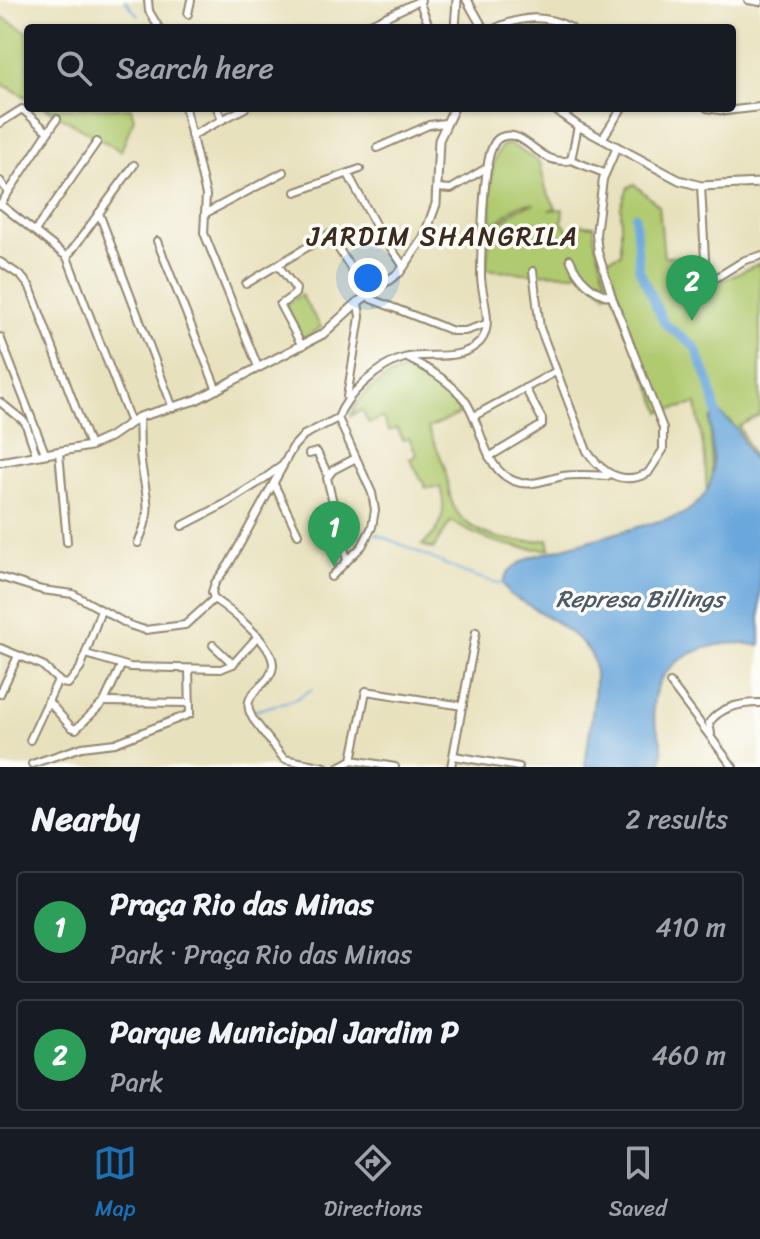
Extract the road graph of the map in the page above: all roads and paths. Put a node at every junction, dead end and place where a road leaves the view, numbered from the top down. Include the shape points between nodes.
1 (148, 0) edge
2 (191, 0) edge
3 (457, 0) edge
4 (467, 0) edge
5 (748, 0) edge
6 (420, 1) edge
7 (760, 2) edge
8 (472, 9) junction
9 (457, 10) junction
10 (188, 14) dead end
11 (382, 19) junction
12 (157, 24) edge
13 (371, 24) edge
14 (384, 24) edge
15 (428, 24) edge
16 (455, 24) edge
17 (481, 24) edge
18 (506, 24) edge
19 (560, 24) edge
20 (760, 107) edge
21 (736, 108) edge
22 (24, 111) edge
23 (25, 112) edge
24 (186, 112) edge
25 (219, 112) edge
26 (237, 112) edge
27 (452, 112) edge
28 (559, 112) edge
29 (619, 112) edge
30 (57, 119) dead end
31 (222, 120) junction
32 (0, 123) edge
33 (445, 123) junction
34 (578, 126) junction
35 (48, 132) junction
36 (191, 136) junction
37 (602, 139) junction
38 (97, 142) dead end
39 (617, 147) junction
40 (377, 148) dead end
41 (571, 160) junction
42 (134, 165) dead end
43 (488, 167) junction
44 (360, 169) dead end
45 (284, 172) dead end
46 (604, 173) junction
47 (348, 174) junction
48 (0, 181) edge
49 (760, 183) edge
50 (701, 186) junction
51 (437, 188) junction
52 (8, 192) junction
53 (296, 192) dead end
54 (0, 205) edge
55 (99, 213) junction
56 (206, 213) junction
57 (35, 231) junction
58 (157, 241) dead end
59 (760, 256) edge
60 (67, 257) junction
61 (570, 259) dead end
62 (0, 262) edge
63 (278, 265) junction
64 (404, 267) junction
65 (533, 271) dead end
66 (246, 284) dead end
67 (368, 295) junction
68 (612, 297) junction
69 (358, 302) junction
70 (486, 324) junction
71 (0, 337) edge
72 (302, 346) junction
73 (406, 358) junction
74 (258, 367) junction
75 (555, 372) junction
76 (525, 388) junction
77 (217, 390) junction
78 (347, 398) junction
79 (0, 402) edge
80 (173, 408) junction
81 (474, 416) junction
82 (139, 417) junction
83 (338, 418) junction
84 (27, 419) junction
85 (131, 423) junction
86 (90, 446) junction
87 (59, 452) junction
88 (40, 453) junction
89 (309, 454) dead end
90 (489, 457) junction
91 (356, 458) junction
92 (0, 462) edge
93 (283, 465) junction
94 (328, 475) junction
95 (610, 476) junction
96 (274, 484) junction
97 (182, 526) dead end
98 (298, 534) dead end
99 (67, 542) dead end
100 (138, 543) dead end
101 (345, 562) junction
102 (0, 577) edge
103 (331, 577) dead end
104 (214, 599) junction
105 (101, 610) junction
106 (476, 632) dead end
107 (258, 636) junction
108 (213, 645) dead end
109 (0, 648) edge
110 (86, 654) junction
111 (18, 656) junction
112 (233, 664) junction
113 (121, 666) junction
114 (189, 669) junction
115 (58, 680) junction
116 (670, 683) dead end
117 (0, 694) edge
118 (48, 701) junction
119 (104, 702) junction
120 (190, 703) junction
121 (760, 703) edge
122 (463, 706) junction
123 (711, 735) junction
124 (30, 740) dead end
125 (454, 756) junction
126 (352, 760) junction
127 (32, 764) dead end
128 (325, 767) edge
129 (339, 767) edge
130 (395, 767) edge
131 (451, 767) edge
132 (519, 767) edge
133 (733, 767) edge

1 - 12 street
2 - 10 street
3 - 9 main road
4 - 8 main road
5 - 7 street
6 - 11 street
6 - 15 street
8 - 9 main road
8 - 17 main road
9 - 16 main road
11 - 13 street
11 - 14 street
18 - 19 street via 531,17
20 - 21 street
22 - 32 street
23 - 35 street
24 - 36 street
25 - 31 street
26 - 31 street
27 - 33 main road
28 - 34 main road
29 - 37 street
30 - 35 street
31 - 36 street
33 - 40 street
33 - 51 main road via 437,154
34 - 37 main road
34 - 41 street
35 - 52 street
36 - 56 street
37 - 39 main road
38 - 57 street
39 - 46 street
39 - 50 main road
41 - 43 street via 553,160 507,136 492,146
41 - 46 street
42 - 55 street
43 - 51 street via 451,189
43 - 70 street via 481,274
44 - 47 street
45 - 56 street
46 - 68 street via 596,238
47 - 53 street
47 - 64 street
48 - 52 street
49 - 50 main road
50 - 59 street via 706,277 714,279
51 - 64 main road via 430,227
52 - 54 street
54 - 57 street
55 - 60 street
55 - 80 street
56 - 74 street via 206,240
57 - 60 street
58 - 77 street
60 - 85 street
61 - 68 street via 587,284
62 - 86 street via 30,287
63 - 66 street
63 - 67 street via 329,234
63 - 72 street via 296,288 296,294 280,305
64 - 67 main road
65 - 75 street via 537,316
67 - 69 main road
67 - 70 street via 381,305 453,331
68 - 95 street via 663,428 664,443 648,473
69 - 72 main road
69 - 78 street
70 - 73 street via 482,338 462,352
71 - 84 street
72 - 74 main road
73 - 78 street
73 - 81 street via 454,388
74 - 77 main road
75 - 76 street
75 - 95 street via 587,451
76 - 81 street
76 - 90 street via 542,425
77 - 80 main road
78 - 83 street
79 - 84 street
80 - 82 main road
81 - 90 street
82 - 85 main road
82 - 100 street via 149,506
83 - 91 street
83 - 93 street via 298,440
84 - 88 street
85 - 86 main road
86 - 87 main road
87 - 88 main road
87 - 99 street
88 - 92 main road
89 - 94 street via 317,452
90 - 95 street via 506,476 523,483 567,475
91 - 94 street
91 - 101 street via 372,493 375,516 362,546
93 - 96 street
93 - 97 street
94 - 101 street
96 - 98 street
96 - 104 street via 215,583
101 - 103 street
102 - 105 street via 73,594
104 - 105 street via 185,625 152,629 129,625
104 - 107 street
105 - 110 street
106 - 122 street
107 - 112 street
107 - 128 street via 272,656 273,668 250,698 248,712 284,759
108 - 112 street
109 - 111 street
110 - 113 street
110 - 115 street via 72,681
111 - 115 street via 42,665
111 - 117 street
112 - 114 street
113 - 114 street
113 - 119 street
114 - 120 street
115 - 118 street
116 - 123 street
118 - 119 street via 74,730
118 - 124 street
119 - 120 street
120 - 127 street via 190,714 123,740
121 - 123 street via 737,705 713,717
122 - 125 street
122 - 126 street via 366,691
123 - 133 street
125 - 131 street
125 - 132 street
126 - 129 street
126 - 130 street

